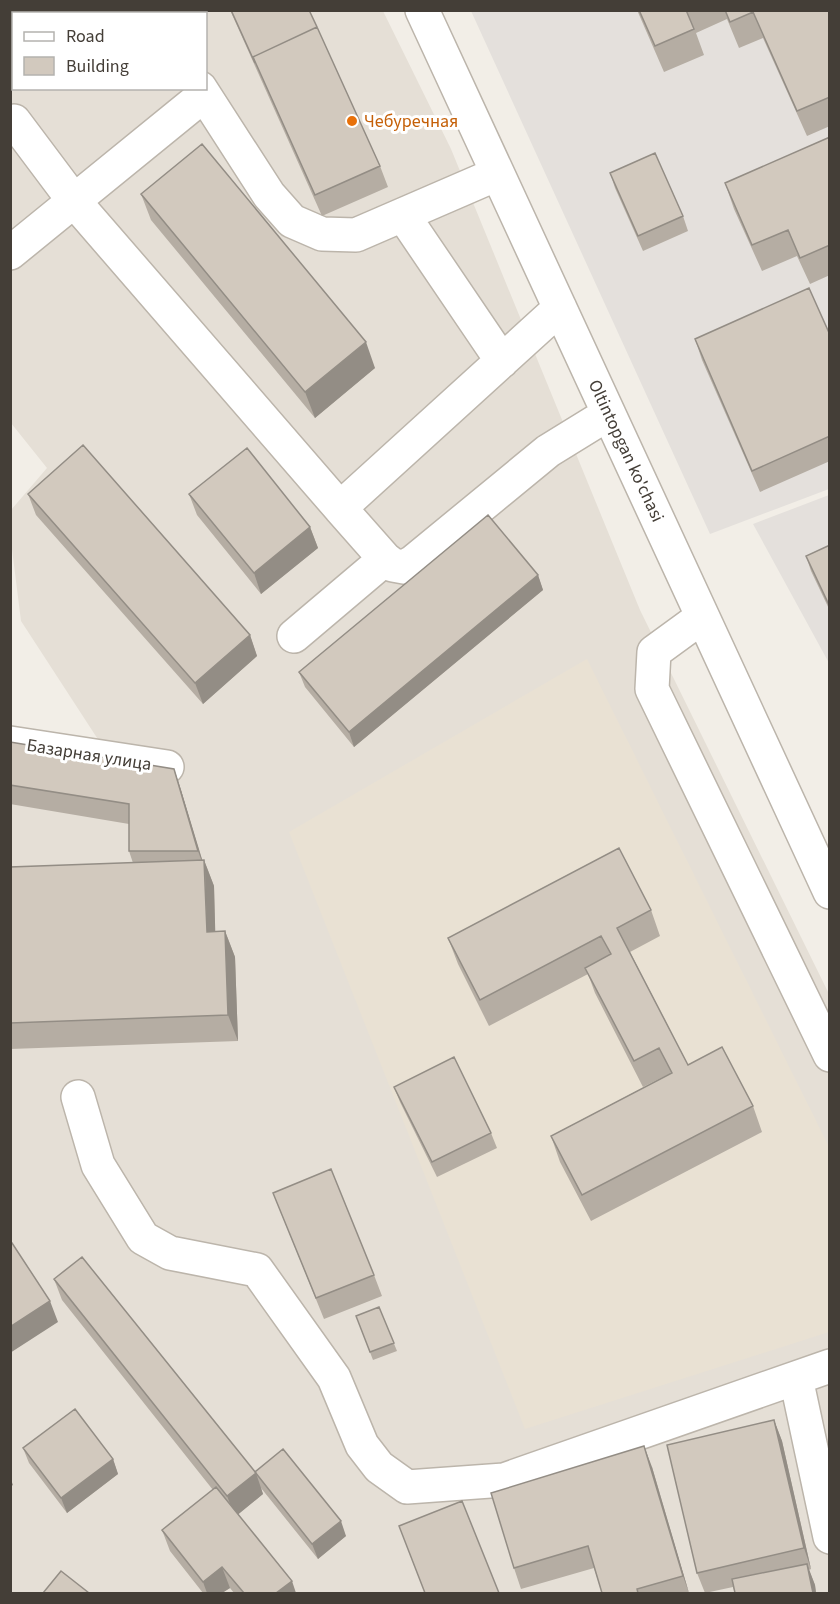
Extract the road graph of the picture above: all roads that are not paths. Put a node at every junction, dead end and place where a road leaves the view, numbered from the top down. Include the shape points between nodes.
1 (422, 10) edge
2 (202, 92) edge
3 (10, 124) edge
4 (497, 174) junction
5 (74, 201) junction
6 (403, 215) junction
7 (10, 253) edge
8 (560, 308) junction
9 (502, 361) junction
10 (608, 414) junction
11 (340, 508) junction
12 (385, 559) junction
13 (702, 616) junction
14 (294, 636) dead end
15 (10, 743) edge
16 (167, 767) edge
17 (830, 892) edge
18 (830, 1055) edge
19 (78, 1097) dead end
20 (830, 1366) edge
21 (796, 1378) junction
22 (830, 1536) edge

1 - 4 street, Oltintopgan ko'chasi
2 - 5 street
2 - 6 street via 268,195 292,221 322,234 356,235
3 - 5 street via 15,121
4 - 6 street
4 - 8 street, Oltintopgan ko'chasi
5 - 7 street
5 - 11 street
6 - 9 street
8 - 9 street
8 - 10 street, Oltintopgan ko'chasi
9 - 11 street
10 - 12 street via 548,451 413,562 404,567
10 - 13 street, Oltintopgan ko'chasi
11 - 12 street
12 - 14 street
13 - 17 street, Oltintopgan ko'chasi
13 - 18 street via 654,652 652,689
15 - 16 street, Базарная улица
19 - 21 street via 98,1166 143,1238 170,1253 257,1270 334,1377 362,1445 379,1467 407,1486 504,1480
20 - 21 street
21 - 22 street

